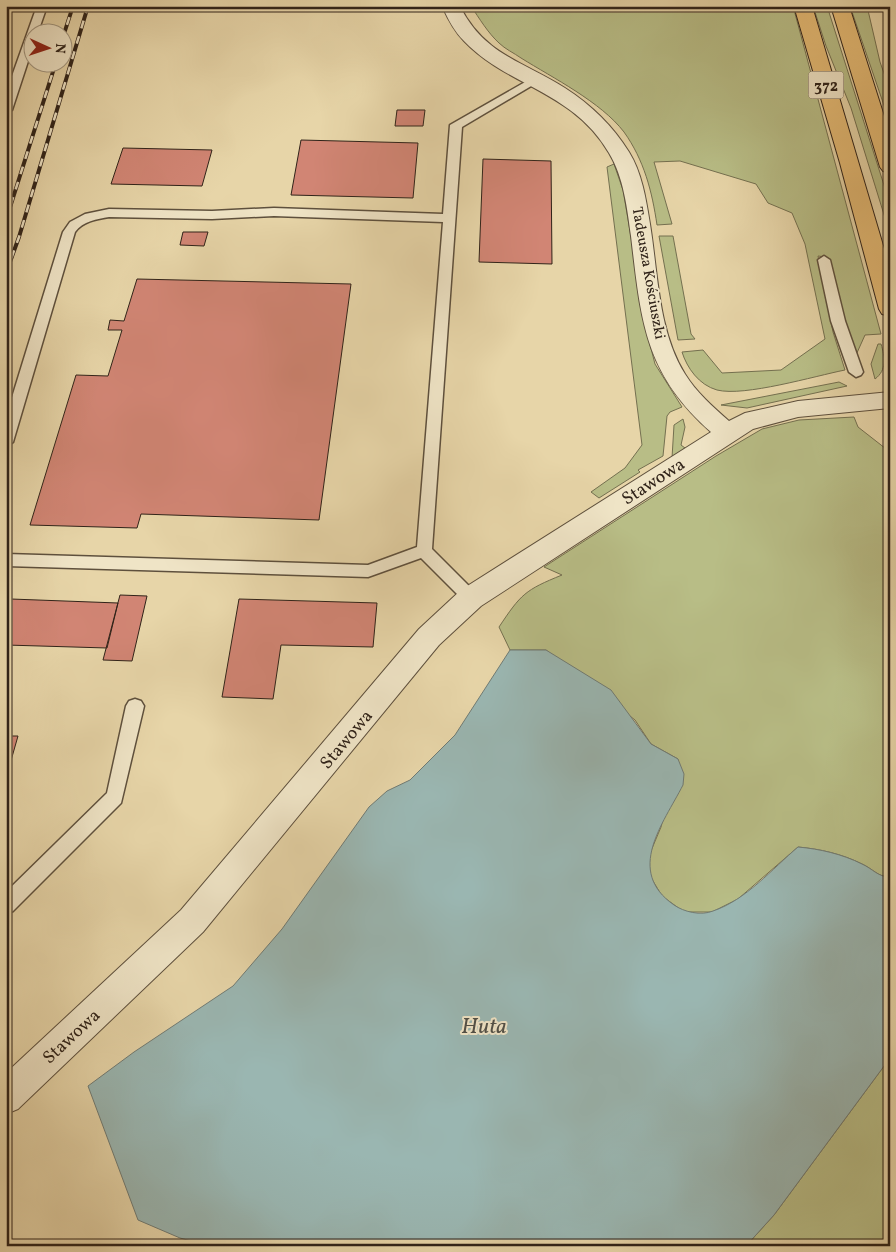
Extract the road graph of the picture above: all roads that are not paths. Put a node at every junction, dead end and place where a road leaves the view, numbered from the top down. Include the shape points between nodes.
1 (42, 6) edge
2 (451, 6) edge
3 (803, 6) edge
4 (840, 6) edge
5 (37, 22) edge
6 (22, 65) edge
7 (534, 80) junction
8 (6, 110) edge
9 (890, 166) edge
10 (448, 218) junction
11 (824, 260) dead end
12 (890, 309) edge
13 (856, 372) dead end
14 (890, 400) edge
15 (727, 432) junction
16 (6, 442) edge
17 (424, 551) junction
18 (6, 560) edge
19 (471, 598) junction
20 (135, 706) dead end
21 (6, 905) edge
22 (6, 1097) edge

1 - 5 lane
2 - 7 street, Tadeusza Kościuszki via 476,44
3 - 12 main road, 372
4 - 9 main road, 372
6 - 8 lane
7 - 10 lane via 456,125
7 - 15 street, Tadeusza Kościuszki via 558,92 592,118 619,152 635,192 651,302 662,347 672,372 686,393 698,408
10 - 16 lane via 274,212 220,215 110,213 89,216 69,232
10 - 17 lane
11 - 13 lane via 838,321
14 - 15 street via 798,409 745,422
15 - 19 street, Stawowa
17 - 18 lane via 368,571
17 - 19 lane
19 - 22 street, Stawowa via 430,637 192,921
20 - 21 lane via 115,796

